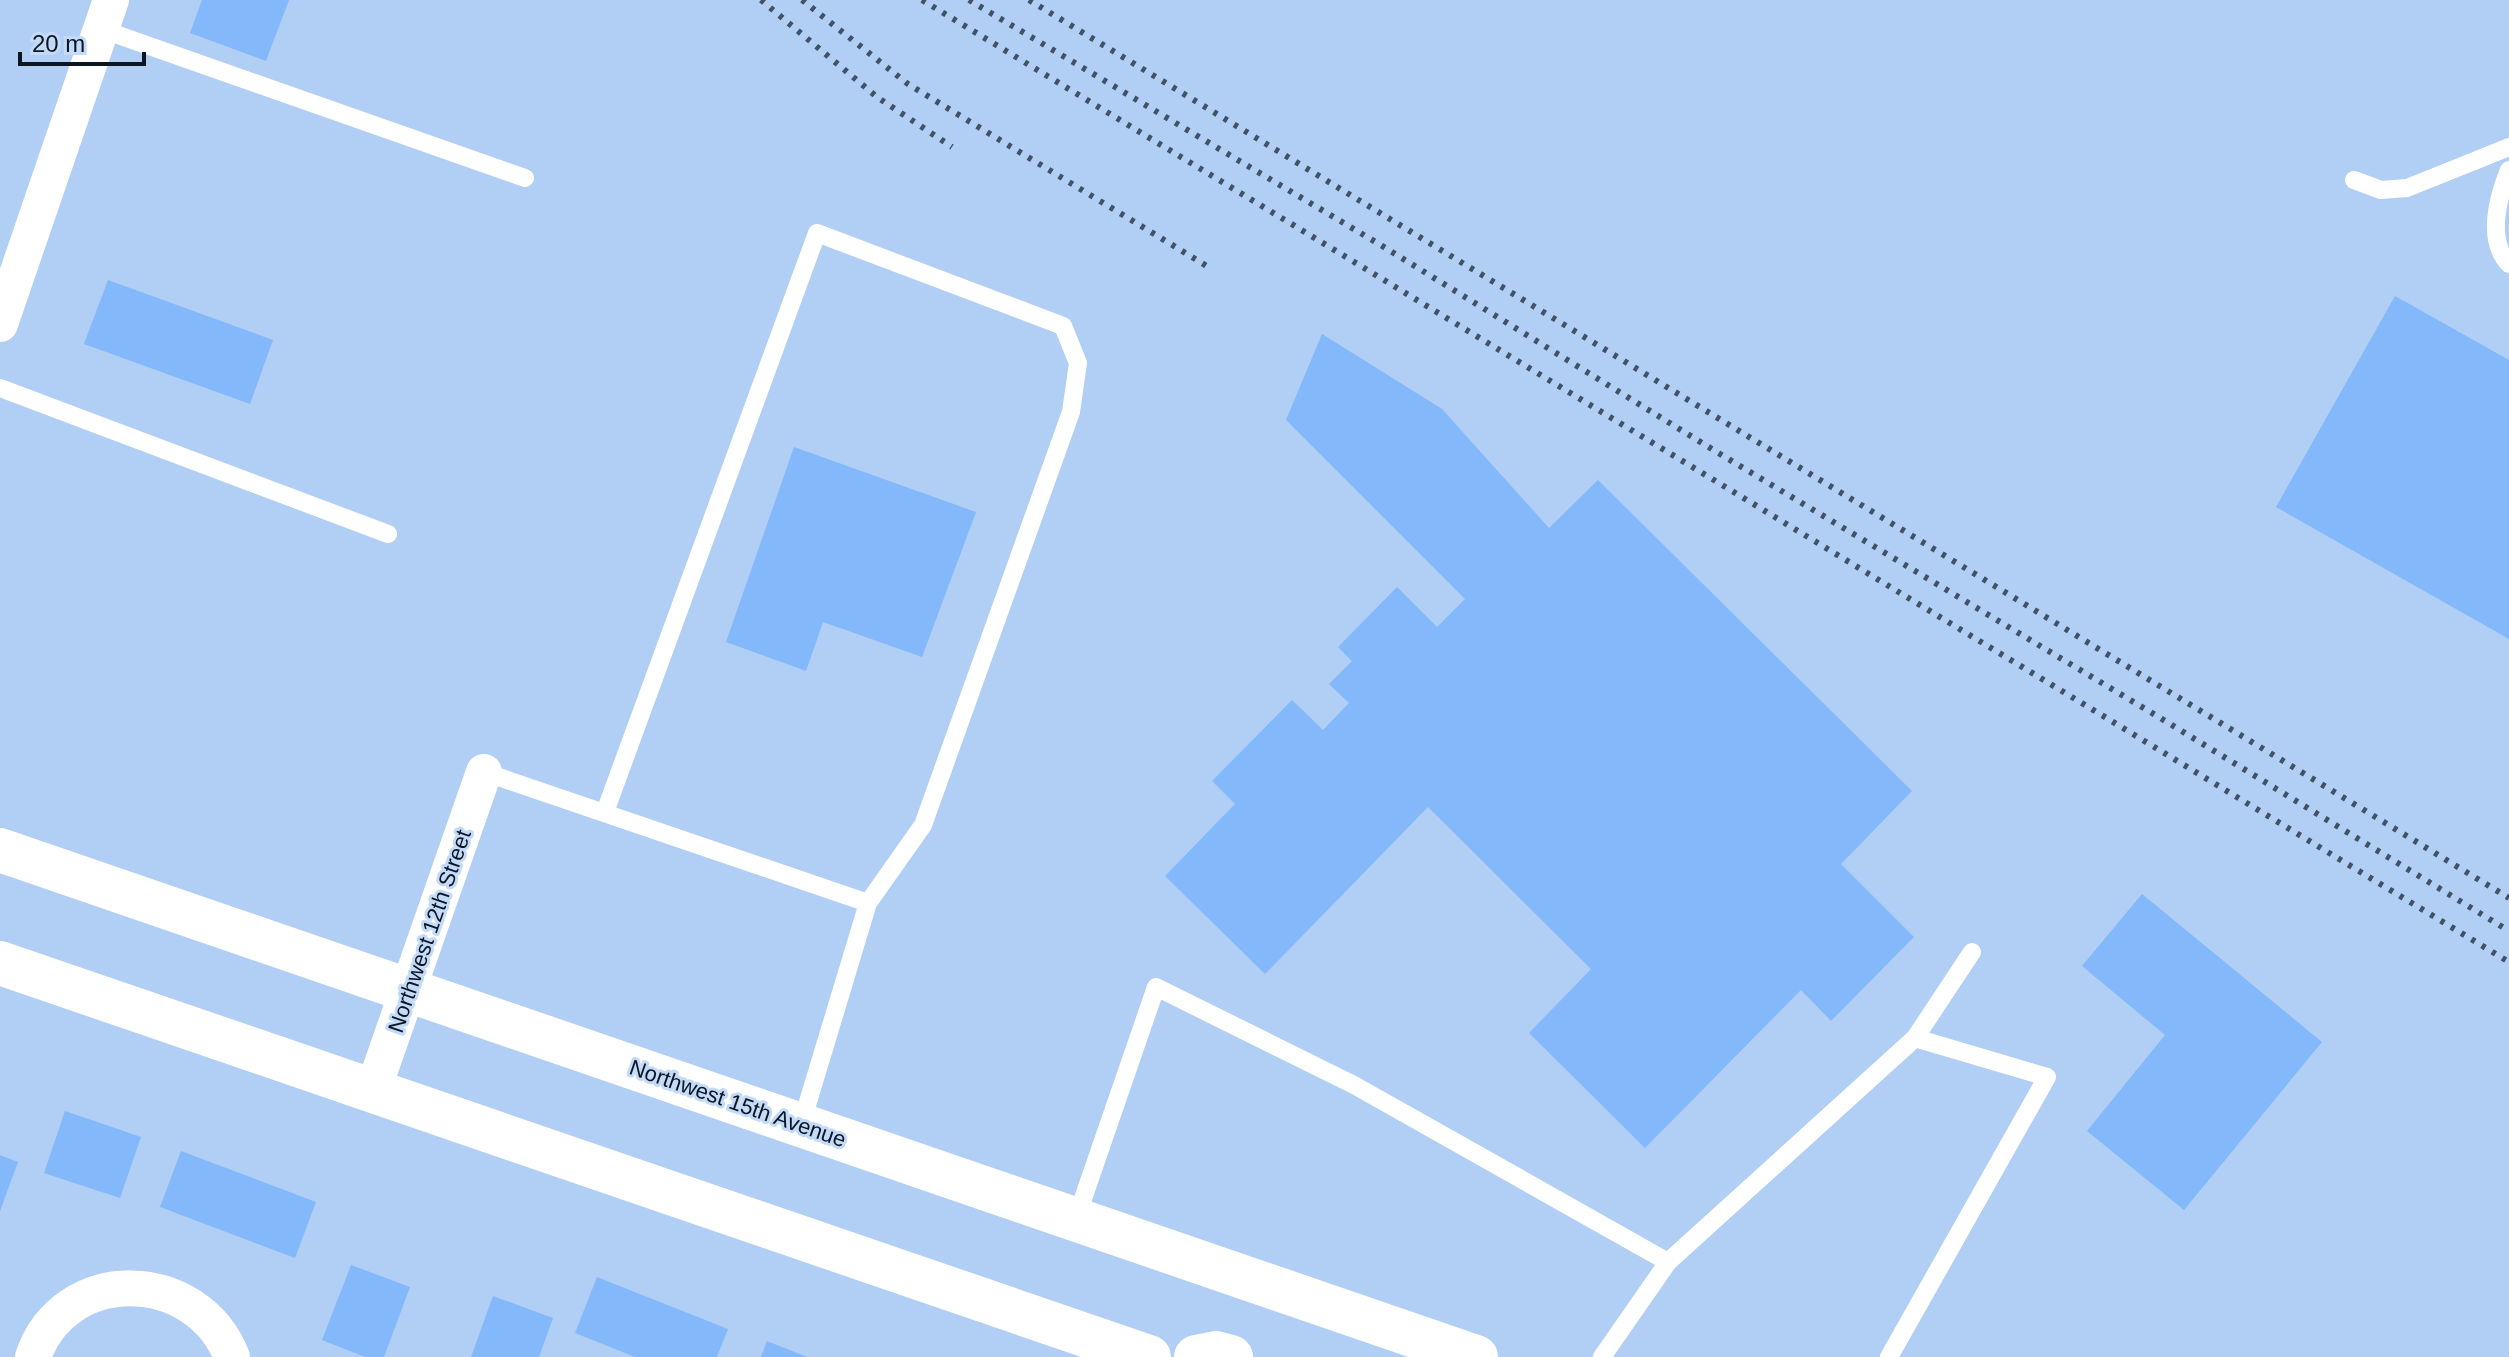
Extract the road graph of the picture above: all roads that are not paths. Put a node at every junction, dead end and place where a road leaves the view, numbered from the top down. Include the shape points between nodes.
1 (106, 15) edge
2 (2509, 147) edge
3 (2509, 170) edge
4 (525, 178) dead end
5 (2354, 180) dead end
6 (2509, 264) edge
7 (0, 324) edge
8 (0, 388) edge
9 (388, 534) dead end
10 (484, 772) joint
11 (605, 812) junction
12 (0, 850) edge
13 (868, 903) junction
14 (1972, 952) dead end
15 (0, 963) edge
16 (409, 990) junction
17 (1915, 1038) junction
18 (373, 1090) junction
19 (801, 1125) junction
20 (1076, 1219) junction
21 (1668, 1262) junction
22 (33, 1357) edge
23 (232, 1357) edge
24 (1149, 1357) edge
25 (1196, 1357) edge
26 (1231, 1357) edge
27 (1476, 1357) edge
28 (1602, 1357) edge
29 (1889, 1357) edge

1 - 4 lane
1 - 7 street
2 - 5 lane via 2407,188 2381,190
3 - 6 lane via 2495,216 2502,256
8 - 9 lane
10 - 11 lane
10 - 16 street, Northwest 12th Street
11 - 13 lane
11 - 13 lane via 817,233 1063,326 1078,363 1071,412 923,825
12 - 16 street, Northwest 15th Avenue
13 - 19 lane
14 - 17 lane
15 - 18 street
16 - 18 street, Northwest 12th Street
16 - 19 street, Northwest 15th Avenue
17 - 21 lane
17 - 29 lane via 2047,1077
18 - 24 street
19 - 20 street, Northwest 15th Avenue
20 - 21 lane via 1156,987 1354,1085
20 - 27 street, Northwest 15th Avenue
21 - 28 lane
22 - 23 street via 61,1314 93,1295 130,1287 167,1293 199,1309 224,1338
25 - 26 street

